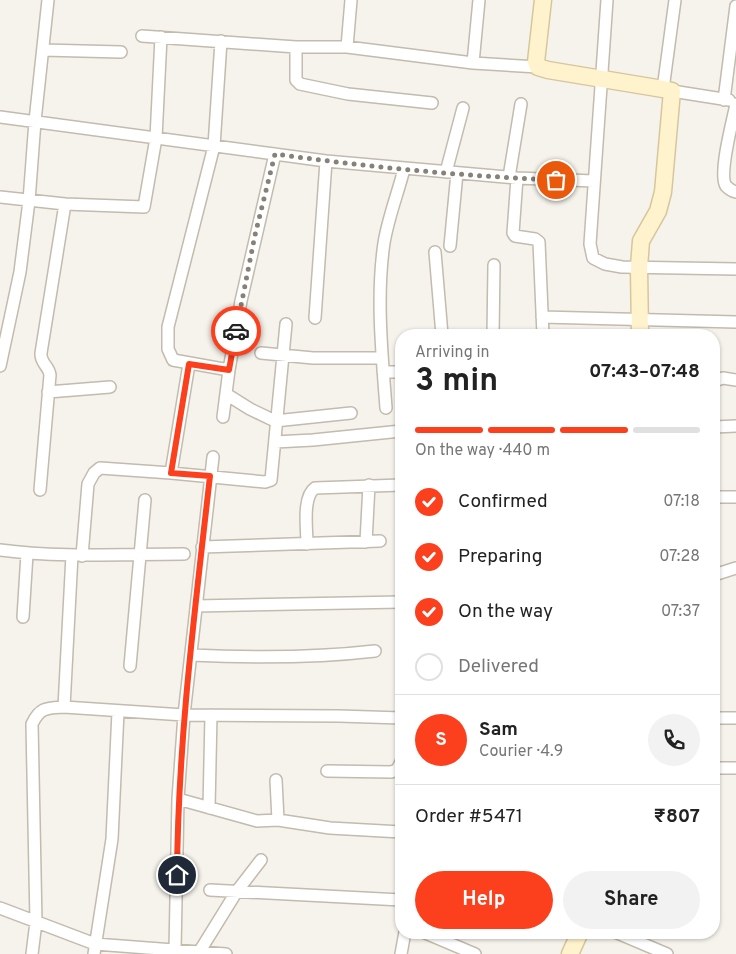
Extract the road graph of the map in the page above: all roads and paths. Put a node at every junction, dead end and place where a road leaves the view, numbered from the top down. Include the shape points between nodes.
1 (48, 0) edge
2 (351, 0) edge
3 (479, 0) edge
4 (543, 0) edge
5 (607, 0) edge
6 (674, 0) edge
7 (736, 6) edge
8 (142, 36) dead end
9 (161, 37) junction
10 (221, 41) junction
11 (296, 47) junction
12 (347, 47) junction
13 (43, 50) junction
14 (121, 52) dead end
15 (473, 63) junction
16 (538, 67) junction
17 (600, 79) junction
18 (668, 90) junction
19 (724, 100) junction
20 (736, 102) edge
21 (432, 103) dead end
22 (522, 104) dead end
23 (463, 108) dead end
24 (0, 117) edge
25 (35, 121) junction
26 (156, 138) junction
27 (214, 146) junction
28 (275, 154) junction
29 (326, 161) junction
30 (404, 169) junction
31 (451, 172) junction
32 (513, 178) junction
33 (594, 182) junction
34 (736, 192) edge
35 (0, 197) edge
36 (29, 201) junction
37 (64, 204) junction
38 (450, 246) dead end
39 (435, 252) dead end
40 (494, 265) dead end
41 (639, 268) junction
42 (736, 269) edge
43 (542, 317) junction
44 (315, 318) dead end
45 (736, 322) edge
46 (286, 324) dead end
47 (639, 328) edge
48 (441, 329) edge
49 (494, 329) edge
50 (543, 329) edge
51 (261, 353) dead end
52 (283, 356) junction
53 (382, 358) junction
54 (189, 364) junction
55 (0, 366) edge
56 (229, 370) junction
57 (383, 372) junction
58 (395, 372) edge
59 (720, 379) edge
60 (736, 380) edge
61 (110, 387) dead end
62 (48, 392) junction
63 (226, 394) junction
64 (386, 408) dead end
65 (351, 413) dead end
66 (223, 417) dead end
67 (276, 421) junction
68 (736, 426) edge
69 (720, 427) edge
70 (395, 432) edge
71 (274, 442) junction
72 (213, 457) dead end
73 (171, 473) junction
74 (210, 476) junction
75 (369, 485) junction
76 (395, 485) edge
77 (40, 490) dead end
78 (720, 497) edge
79 (736, 497) edge
80 (145, 500) dead end
81 (366, 542) junction
82 (380, 542) dead end
83 (306, 544) junction
84 (202, 547) junction
85 (0, 550) edge
86 (27, 554) junction
87 (141, 554) junction
88 (184, 554) dead end
89 (77, 555) junction
90 (736, 568) edge
91 (720, 572) edge
92 (395, 602) edge
93 (196, 606) junction
94 (23, 617) dead end
95 (375, 651) dead end
96 (191, 656) junction
97 (130, 666) dead end
98 (64, 707) junction
99 (118, 712) junction
100 (184, 715) junction
101 (211, 715) junction
102 (395, 718) edge
103 (720, 718) edge
104 (736, 718) edge
105 (720, 768) edge
106 (736, 768) edge
107 (327, 771) dead end
108 (395, 771) edge
109 (276, 780) dead end
110 (178, 799) junction
111 (209, 808) junction
112 (278, 820) junction
113 (395, 832) edge
114 (261, 860) dead end
115 (210, 890) dead end
116 (237, 891) junction
117 (395, 900) edge
118 (0, 908) edge
119 (36, 922) junction
120 (404, 939) edge
121 (440, 939) edge
122 (577, 939) edge
123 (632, 939) edge
124 (95, 949) edge
125 (175, 950) junction
126 (199, 953) edge
127 (32, 954) edge
128 (226, 954) edge
129 (401, 954) edge
130 (475, 954) edge
131 (570, 954) edge
132 (667, 954) edge

1 - 13 street
2 - 12 street
3 - 15 street
4 - 16 street
5 - 17 street
6 - 18 street
7 - 19 street
8 - 9 street
9 - 10 street
9 - 26 street
10 - 11 street
10 - 27 street
11 - 12 street
11 - 21 street via 296,80 300,84 348,94
12 - 15 street
13 - 14 street
13 - 25 street
15 - 16 street
16 - 17 street
17 - 18 street
17 - 33 street
18 - 19 street
18 - 41 street via 663,192 658,211 641,241
19 - 20 street
20 - 34 street via 723,168 725,185
22 - 32 street
23 - 31 street
24 - 25 street
25 - 26 street
25 - 36 street
26 - 27 street
26 - 37 street via 144,207
27 - 28 street
27 - 54 street via 168,326 168,349 173,360
28 - 29 street
28 - 56 street via 241,301
29 - 30 street
29 - 44 street
30 - 31 street
30 - 53 street via 384,242 380,288
31 - 32 street
31 - 38 street
32 - 33 street
32 - 43 street via 513,233 539,242
33 - 41 street via 590,244 593,258 605,264
35 - 36 street
36 - 37 street
36 - 55 street via 20,272
37 - 62 street via 41,352 41,361 50,372
39 - 48 street
40 - 49 street
41 - 42 street
41 - 47 street
43 - 47 street
43 - 50 street
45 - 47 street
46 - 52 street
51 - 52 street
52 - 53 street
52 - 67 street
53 - 57 street
54 - 56 street
54 - 73 street
56 - 63 street
57 - 58 street
57 - 64 street
59 - 60 street
61 - 62 street
62 - 77 street
63 - 66 street
63 - 67 street
65 - 67 street
67 - 71 street
68 - 69 street
70 - 71 street
71 - 74 street via 271,480
72 - 74 street
73 - 74 street
73 - 89 street via 100,468 94,473 88,484
74 - 84 street
75 - 76 street
75 - 81 street
75 - 83 street via 315,488 310,492
78 - 79 street
80 - 87 street
81 - 82 street
81 - 83 street
83 - 84 street
84 - 93 street
85 - 86 street
86 - 89 street
86 - 94 street
87 - 88 street
87 - 89 street
87 - 97 street
89 - 98 street
90 - 91 street
92 - 93 street
93 - 96 street
95 - 96 street via 259,658
96 - 100 street
98 - 99 street
98 - 119 street via 40,711 32,724
99 - 100 street
99 - 124 street via 112,838
100 - 101 street
100 - 110 street
101 - 102 street
101 - 111 street
103 - 104 street
105 - 106 street
107 - 108 street
109 - 112 street
110 - 111 street
110 - 125 street
111 - 112 street via 257,821
112 - 113 street via 330,828
114 - 116 street
115 - 116 street
116 - 117 street
116 - 126 street
118 - 119 street
119 - 124 street
119 - 127 street
120 - 129 street
121 - 130 street
122 - 131 street
123 - 132 street
124 - 125 street
125 - 126 street
126 - 128 street

